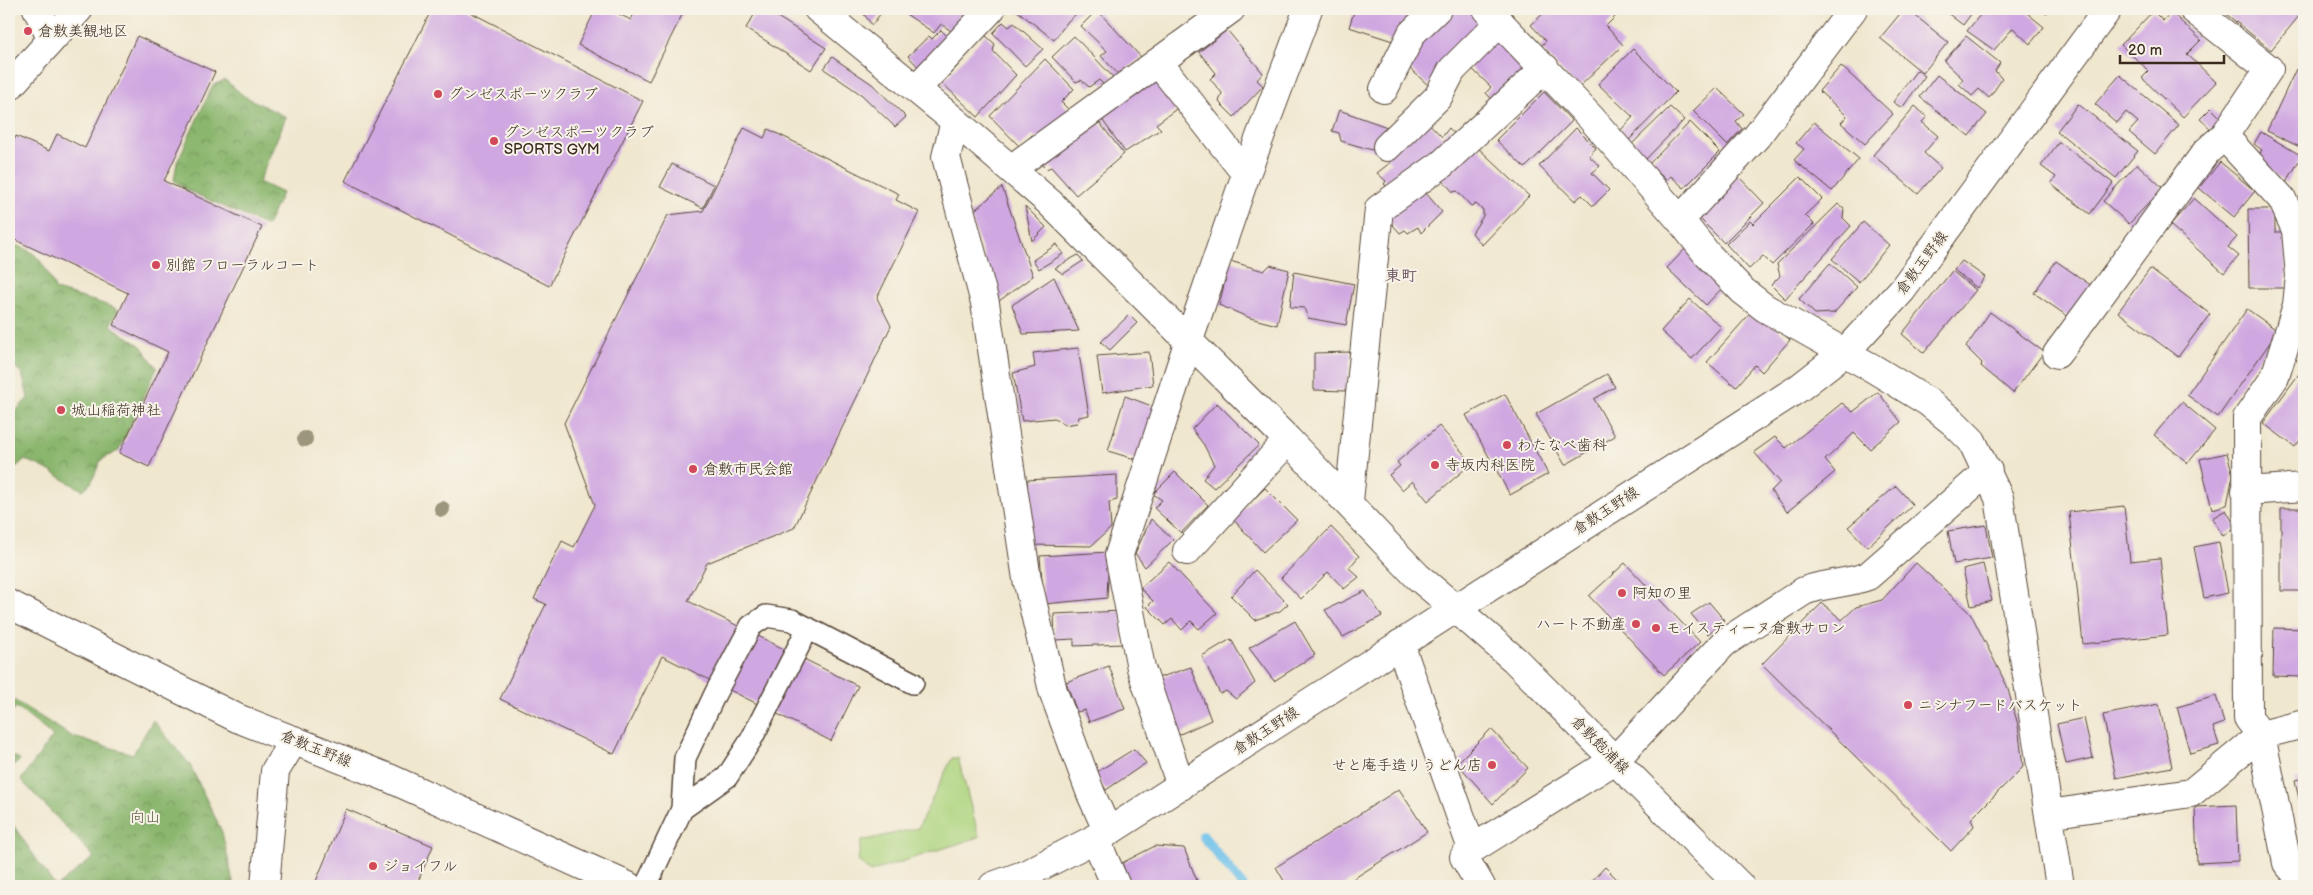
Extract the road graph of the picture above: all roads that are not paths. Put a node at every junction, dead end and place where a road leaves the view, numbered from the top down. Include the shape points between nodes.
1 (37, 9) edge
2 (79, 9) edge
3 (818, 9) edge
4 (990, 9) edge
5 (1231, 9) edge
6 (1308, 9) edge
7 (1437, 9) edge
8 (1854, 9) edge
9 (2108, 9) edge
10 (2193, 9) edge
11 (1494, 15) edge
12 (51, 38) junction
13 (1158, 62) junction
14 (1545, 68) junction
15 (9, 87) edge
16 (916, 88) junction
17 (1384, 89) dead end
18 (955, 120) junction
19 (2224, 136) junction
20 (1387, 147) dead end
21 (1012, 169) junction
22 (1246, 174) junction
23 (2293, 200) edge
24 (1680, 220) junction
25 (1189, 340) junction
26 (1845, 352) junction
27 (2057, 354) dead end
28 (1288, 440) junction
29 (1988, 471) junction
30 (2304, 487) edge
31 (2246, 491) junction
32 (1349, 502) junction
33 (1187, 551) dead end
34 (9, 604) edge
35 (1455, 608) junction
36 (808, 628) junction
37 (1400, 644) junction
38 (913, 683) dead end
39 (2304, 724) edge
40 (2261, 735) junction
41 (294, 740) junction
42 (1615, 760) junction
43 (1181, 786) junction
44 (682, 809) junction
45 (2049, 814) junction
46 (1102, 835) junction
47 (1472, 849) junction
48 (2304, 879) edge
49 (264, 886) edge
50 (628, 886) edge
51 (646, 886) edge
52 (993, 886) edge
53 (1116, 886) edge
54 (1481, 886) edge
55 (1740, 886) edge
56 (2060, 886) edge

1 - 12 street
2 - 12 street
3 - 16 street, 倉敷飽浦線
4 - 16 street
5 - 13 street
6 - 22 street
7 - 17 street via 1412,33
8 - 24 street via 1756,136
9 - 26 street, 倉敷玉野線 via 1902,290
10 - 19 street via 2269,69
11 - 14 street
11 - 20 street via 1452,70 1438,97
12 - 15 street
13 - 21 street
13 - 22 street
14 - 24 street
14 - 32 street via 1442,164 1379,209
16 - 18 street, 倉敷飽浦線
18 - 21 street, 倉敷飽浦線
18 - 46 street via 946,157 985,302 1028,579 1053,691 1091,794
19 - 23 street
19 - 27 street via 2206,152
21 - 25 street, 倉敷飽浦線
22 - 25 street
23 - 31 street via 2300,276 2297,305 2275,376 2247,418
24 - 26 street via 1743,291 1765,308
25 - 28 street, 倉敷飽浦線
25 - 43 street via 1118,555 1141,668
26 - 29 street via 1928,402 1953,422 1972,441
26 - 35 street, 倉敷玉野線 via 1799,388
28 - 32 street, 倉敷飽浦線
28 - 33 street
29 - 42 street via 1868,576 1804,591 1724,643
29 - 45 street via 1999,498
30 - 31 street
31 - 40 street via 2248,718
32 - 35 street, 倉敷飽浦線 via 1417,576
34 - 41 street, 倉敷玉野線 via 237,718
35 - 37 street, 倉敷玉野線
35 - 42 street, 倉敷飽浦線 via 1516,660
36 - 38 lane
36 - 44 lane via 751,740 727,777
36 - 44 lane via 792,620 766,616 751,626 685,758
37 - 43 street, 倉敷玉野線
37 - 47 street
39 - 40 street
40 - 45 street via 2191,793
40 - 48 street via 2287,863
41 - 49 street via 275,772
41 - 50 street, 倉敷玉野線 via 389,778
42 - 47 street
42 - 55 street, 倉敷飽浦線
43 - 46 street, 倉敷玉野線
44 - 51 lane
45 - 56 street
46 - 52 street, 倉敷玉野線 via 1026,874
46 - 53 street
47 - 54 street via 1464,856

